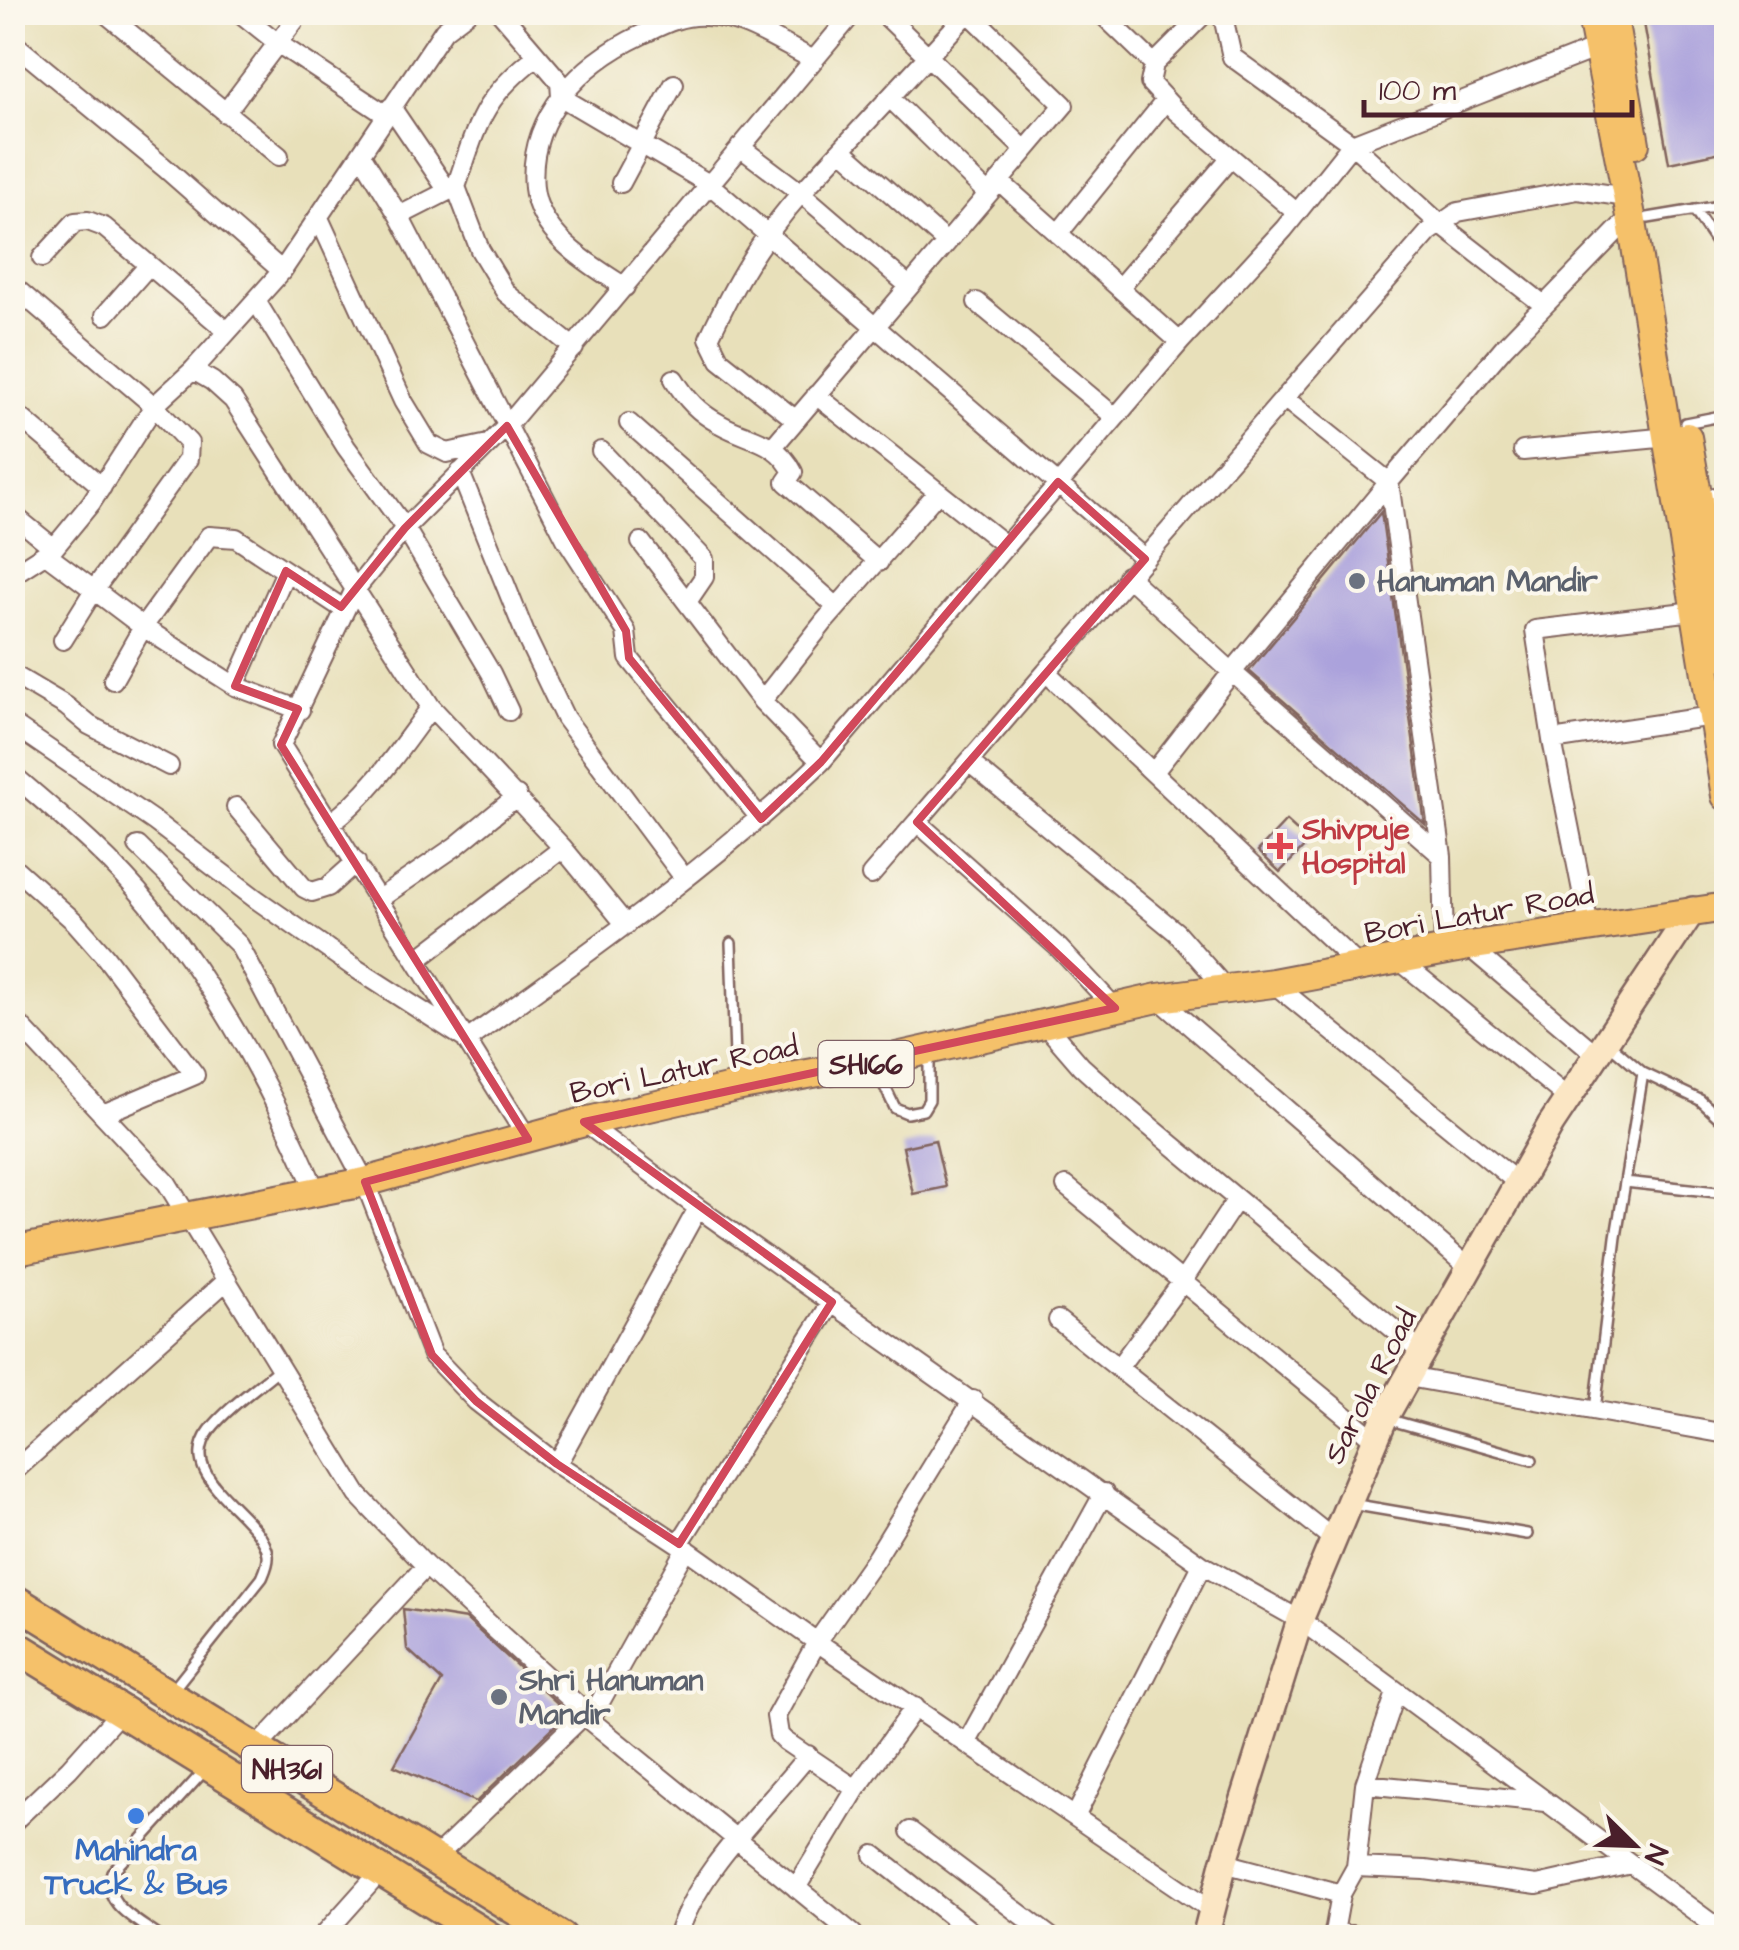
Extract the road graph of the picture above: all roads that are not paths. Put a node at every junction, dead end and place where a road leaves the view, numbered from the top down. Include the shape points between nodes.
1 (104, 12) edge
2 (239, 12) edge
3 (301, 12) edge
4 (468, 12) edge
5 (500, 12) edge
6 (882, 12) edge
7 (1100, 12) edge
8 (1206, 12) edge
9 (1222, 12) edge
10 (1591, 12) edge
11 (1612, 12) edge
12 (968, 13) edge
13 (843, 16) edge
14 (12, 42) edge
15 (279, 44) junction
16 (1597, 48) junction
17 (536, 56) junction
18 (928, 57) junction
19 (812, 59) junction
20 (1154, 64) junction
21 (674, 84) dead end
22 (561, 96) junction
23 (890, 99) junction
24 (1166, 100) junction
25 (389, 111) junction
26 (225, 113) junction
27 (1352, 144) junction
28 (641, 146) junction
29 (740, 147) junction
30 (842, 150) junction
31 (1025, 150) junction
32 (279, 156) dead end
33 (362, 156) junction
34 (1230, 157) junction
35 (621, 183) dead end
36 (709, 184) junction
37 (993, 188) junction
38 (452, 189) junction
39 (802, 194) junction
40 (1726, 205) edge
41 (1636, 210) junction
42 (1694, 210) junction
43 (1297, 213) junction
44 (399, 216) junction
45 (320, 218) junction
46 (1440, 224) junction
47 (765, 234) junction
48 (1058, 234) junction
49 (946, 242) junction
50 (1726, 257) edge
51 (42, 258) dead end
52 (149, 265) junction
53 (282, 271) junction
54 (12, 285) edge
55 (909, 286) junction
56 (624, 287) junction
57 (1120, 288) junction
58 (256, 301) junction
59 (977, 302) dead end
60 (1544, 306) junction
61 (105, 315) dead end
62 (873, 327) junction
63 (226, 330) junction
64 (1180, 342) junction
65 (574, 348) junction
66 (192, 370) junction
67 (674, 379) dead end
68 (816, 395) junction
69 (1284, 398) junction
70 (154, 406) junction
71 (12, 410) edge
72 (1726, 416) edge
73 (1114, 417) junction
74 (796, 420) junction
75 (628, 423) dead end
76 (507, 426) junction
77 (1677, 430) junction
78 (489, 444) junction
79 (772, 448) junction
80 (1523, 451) dead end
81 (601, 452) dead end
82 (460, 472) junction
83 (1058, 482) junction
84 (1388, 482) junction
85 (102, 487) junction
86 (938, 492) junction
87 (1712, 497) edge
88 (12, 514) edge
89 (405, 528) junction
90 (641, 542) dead end
91 (1005, 546) junction
92 (50, 552) junction
93 (1145, 558) junction
94 (879, 562) junction
95 (286, 571) junction
96 (12, 574) edge
97 (1127, 576) junction
98 (94, 590) junction
99 (354, 591) junction
100 (687, 602) junction
101 (838, 607) junction
102 (345, 610) junction
103 (1694, 611) junction
104 (143, 627) junction
105 (63, 640) dead end
106 (1726, 657) edge
107 (1046, 672) junction
108 (1232, 672) junction
109 (12, 674) edge
110 (113, 680) dead end
111 (235, 686) junction
112 (762, 701) junction
113 (431, 707) junction
114 (300, 710) junction
115 (509, 711) dead end
116 (1712, 716) junction
117 (12, 724) edge
118 (1552, 740) junction
119 (821, 762) junction
120 (969, 762) junction
121 (169, 766) dead end
122 (1154, 772) junction
123 (12, 774) edge
124 (517, 796) junction
125 (1726, 796) edge
126 (236, 807) dead end
127 (760, 818) junction
128 (155, 822) junction
129 (332, 822) junction
130 (917, 822) junction
131 (138, 846) junction
132 (563, 848) junction
133 (1442, 856) junction
134 (356, 862) junction
135 (12, 866) edge
136 (117, 871) junction
137 (871, 875) dead end
138 (685, 878) junction
139 (379, 899) junction
140 (1726, 907) edge
141 (1693, 910) junction
142 (626, 925) junction
143 (1588, 926) junction
144 (730, 943) dead end
145 (1456, 948) junction
146 (417, 960) junction
147 (1399, 960) junction
148 (1360, 968) junction
149 (1273, 983) junction
150 (1228, 990) junction
151 (1158, 998) junction
152 (1115, 1008) junction
153 (12, 1017) edge
154 (1044, 1022) junction
155 (467, 1040) junction
156 (1601, 1048) junction
157 (929, 1049) junction
158 (874, 1062) junction
159 (1643, 1073) junction
160 (736, 1086) junction
161 (1568, 1098) junction
162 (103, 1114) junction
163 (584, 1122) junction
164 (1726, 1124) edge
165 (528, 1139) junction
166 (366, 1182) junction
167 (1518, 1182) junction
168 (1625, 1182) junction
169 (1066, 1186) dead end
170 (316, 1192) junction
171 (1726, 1192) edge
172 (1238, 1199) junction
173 (698, 1208) junction
174 (189, 1218) junction
175 (12, 1251) edge
176 (1469, 1268) junction
177 (227, 1280) junction
178 (1182, 1282) junction
179 (832, 1302) junction
180 (1058, 1320) dead end
181 (1421, 1352) junction
182 (280, 1368) junction
183 (1118, 1368) junction
184 (1408, 1377) junction
185 (974, 1400) junction
186 (1595, 1410) junction
187 (1380, 1429) junction
188 (1726, 1434) edge
189 (1532, 1460) dead end
190 (557, 1464) junction
191 (12, 1473) edge
192 (1104, 1493) junction
193 (1348, 1504) junction
194 (1527, 1534) dead end
195 (1333, 1539) junction
196 (683, 1546) junction
197 (1202, 1564) junction
198 (426, 1566) junction
199 (12, 1599) edge
200 (1300, 1620) junction
201 (817, 1642) junction
202 (12, 1644) edge
203 (1396, 1693) junction
204 (168, 1696) junction
205 (915, 1707) junction
206 (121, 1711) junction
207 (588, 1716) junction
208 (967, 1742) junction
209 (255, 1750) junction
210 (808, 1756) junction
211 (209, 1766) junction
212 (1364, 1784) junction
213 (856, 1789) junction
214 (1546, 1802) junction
215 (1075, 1817) junction
216 (12, 1823) edge
217 (910, 1832) dead end
218 (734, 1838) junction
219 (874, 1855) dead end
220 (433, 1860) junction
221 (1224, 1863) junction
222 (1631, 1864) junction
223 (1356, 1867) junction
224 (380, 1871) junction
225 (796, 1888) junction
226 (1341, 1894) junction
227 (1212, 1910) junction
228 (853, 1934) dead end
229 (1334, 1934) edge
230 (1726, 1934) edge
231 (161, 1938) edge
232 (321, 1938) edge
233 (490, 1938) edge
234 (562, 1938) edge
235 (677, 1938) edge
236 (979, 1938) edge
237 (1052, 1938) edge
238 (1205, 1938) edge
239 (1369, 1938) edge

1 - 26 street
2 - 15 street
3 - 15 street
4 - 25 street via 444,30
5 - 17 street
6 - 18 street
7 - 20 street
8 - 20 street
9 - 27 street via 1232,58
10 - 16 main road
11 - 41 main road
12 - 18 street
12 - 31 street via 1064,105
13 - 19 street
14 - 53 street
15 - 25 street
15 - 26 street
16 - 27 street
16 - 41 main road
17 - 22 street via 560,82
17 - 38 street via 490,97
18 - 23 street
18 - 31 street
19 - 22 street via 757,30 686,16 602,56
19 - 29 street
20 - 24 street via 1150,83
21 - 28 street
22 - 28 street
22 - 56 street via 536,152 534,190 564,243
23 - 30 street
23 - 37 street
24 - 34 street
24 - 48 street
25 - 33 street
25 - 38 street
26 - 32 street
27 - 43 street
27 - 46 street
28 - 35 street
28 - 36 street
29 - 36 street
29 - 39 street
30 - 39 street
30 - 49 street
31 - 37 street
33 - 44 street
33 - 45 street
34 - 43 street
34 - 57 street
36 - 47 street
36 - 56 street
37 - 48 street
37 - 49 street
38 - 44 street
38 - 65 street via 506,293
39 - 47 street
39 - 55 street
40 - 42 lane
41 - 42 lane
41 - 46 street via 1578,190 1458,212
41 - 60 street
41 - 77 main road
42 - 50 lane
43 - 64 street
44 - 76 street
45 - 53 street
45 - 78 street via 429,444 446,454
46 - 60 street
46 - 69 street
47 - 62 street
47 - 74 street via 709,338 720,360
48 - 57 street
49 - 55 street
51 - 52 street via 75,222 88,220
52 - 61 street
52 - 63 street
53 - 58 street
54 - 70 street
55 - 62 street
56 - 65 street
57 - 64 street
58 - 63 street
58 - 89 street
59 - 73 street
60 - 84 street
62 - 68 street
62 - 83 street
63 - 66 street
64 - 73 street
65 - 76 street
66 - 70 street
66 - 99 street via 234,400
67 - 79 street via 688,402 719,424
68 - 74 street
68 - 86 street
69 - 84 street
69 - 93 street
70 - 85 street
70 - 98 street via 191,452
71 - 85 street
72 - 77 lane
73 - 83 street
74 - 79 street
75 - 101 street
76 - 78 street
76 - 127 street via 566,540 626,631 629,658
77 - 80 street
77 - 87 main road
77 - 103 main road
78 - 82 street
79 - 94 street via 783,452 793,472 786,482
81 - 100 street via 704,559 704,577
82 - 89 street
82 - 138 street via 565,718
83 - 91 street
83 - 93 street
84 - 108 street
84 - 133 street
85 - 92 street
86 - 91 street
86 - 94 street
87 - 106 main road
88 - 92 street
89 - 99 street
89 - 115 street
90 - 100 street
91 - 119 street
92 - 96 street
92 - 98 street
93 - 97 street
94 - 101 street
95 - 102 street
95 - 104 street via 236,538 209,536
95 - 111 street
97 - 107 street
97 - 108 street
98 - 104 street
98 - 105 street
99 - 102 street
99 - 113 street
100 - 112 street
101 - 112 street
102 - 114 street
103 - 116 main road
103 - 118 street via 1536,630
104 - 110 street
104 - 111 street
107 - 120 street
107 - 122 street
108 - 122 street
108 - 133 street
109 - 121 street via 88,725
111 - 114 street
112 - 119 street
113 - 124 street
113 - 129 street via 377,778
114 - 129 street via 281,745
116 - 118 street
116 - 125 main road
117 - 128 street
118 - 143 street
119 - 127 street
120 - 130 street
120 - 150 street via 1176,932
122 - 148 street
123 - 136 street
124 - 132 street
124 - 139 street
126 - 134 street via 312,892
127 - 138 street
128 - 131 street
128 - 155 street via 256,899
129 - 134 street
130 - 137 street
130 - 152 street via 1059,948
131 - 136 street
131 - 166 street via 239,945
132 - 142 street
132 - 146 street
133 - 145 street
134 - 139 street
135 - 162 street via 104,954 195,1076
136 - 170 street via 150,906 250,1054
138 - 142 street
139 - 146 street
140 - 141 main road, Bori Latur Road / SH166
141 - 143 main road, Bori Latur Road / SH166
141 - 156 main road, Sarola Road
142 - 155 street
143 - 145 main road, Bori Latur Road / SH166
144 - 160 lane
145 - 147 main road, Bori Latur Road / SH166
145 - 156 street
146 - 155 street
147 - 148 main road, Bori Latur Road / SH166
147 - 161 street
148 - 149 main road, Bori Latur Road / SH166
149 - 150 main road, Bori Latur Road / SH166
149 - 167 street
150 - 151 main road, Bori Latur Road / SH166
151 - 152 main road, Bori Latur Road / SH166
151 - 176 street
152 - 154 main road, Bori Latur Road / SH166
153 - 162 street
154 - 157 main road, Bori Latur Road / SH166
154 - 172 street via 1081,1066
155 - 165 street
156 - 159 lane
156 - 161 main road, Sarola Road
157 - 158 main road, Bori Latur Road / SH166
157 - 158 lane via 923,1110 895,1108
158 - 160 main road, Bori Latur Road / SH166
159 - 164 lane via 1700,1100
159 - 168 lane
160 - 163 main road, Bori Latur Road / SH166
161 - 167 main road, Sarola Road
162 - 174 street via 167,1183
163 - 165 main road, Bori Latur Road / SH166
163 - 173 street
165 - 166 main road, Bori Latur Road / SH166
166 - 170 main road, Bori Latur Road / SH166
166 - 190 street via 432,1355 476,1401
167 - 176 main road, Sarola Road
168 - 171 lane
168 - 186 lane
169 - 178 street
170 - 174 main road, Bori Latur Road / SH166
172 - 178 street
172 - 181 street
173 - 179 street
173 - 190 street
174 - 175 main road, Bori Latur Road / SH166
174 - 177 street
176 - 181 main road, Sarola Road
177 - 182 street
177 - 191 street
178 - 183 street
178 - 187 street
179 - 185 street
179 - 196 street
180 - 183 street
181 - 184 main road, Sarola Road
182 - 198 street via 358,1495
182 - 204 lane via 208,1431 202,1458 208,1478 264,1542 267,1566
183 - 195 street
184 - 186 street
184 - 187 main road, Sarola Road
185 - 192 street
185 - 201 street
186 - 188 street
187 - 189 lane
187 - 193 main road, Sarola Road
190 - 196 street
192 - 197 street
192 - 208 street
193 - 194 lane
193 - 195 main road, Sarola Road
195 - 200 main road, Sarola Road
196 - 201 street
196 - 207 street
197 - 200 street
197 - 215 street
198 - 207 street
198 - 209 street
199 - 204 highway, NH361
200 - 203 street
200 - 221 main road, Sarola Road
201 - 205 street
201 - 210 street via 776,1716 785,1741
202 - 206 highway, NH361
203 - 212 street
203 - 214 street
204 - 209 highway, NH361
205 - 208 street
205 - 213 street
206 - 211 highway, NH361
206 - 216 street
207 - 218 street
207 - 220 street
208 - 215 street
209 - 220 highway, NH361
210 - 213 street
210 - 218 street
211 - 224 highway, NH361
211 - 231 lane via 108,1884 113,1901
212 - 214 street
212 - 223 street
213 - 225 street
214 - 222 street
215 - 227 street
217 - 237 street
218 - 225 street
218 - 235 street
219 - 236 street
220 - 234 highway, NH361
221 - 226 street
221 - 227 main road, Sarola Road
222 - 223 street via 1537,1885
222 - 230 street
223 - 226 street
224 - 232 street
224 - 233 highway, NH361
225 - 228 street
226 - 229 street
227 - 238 main road, Sarola Road
229 - 239 street

